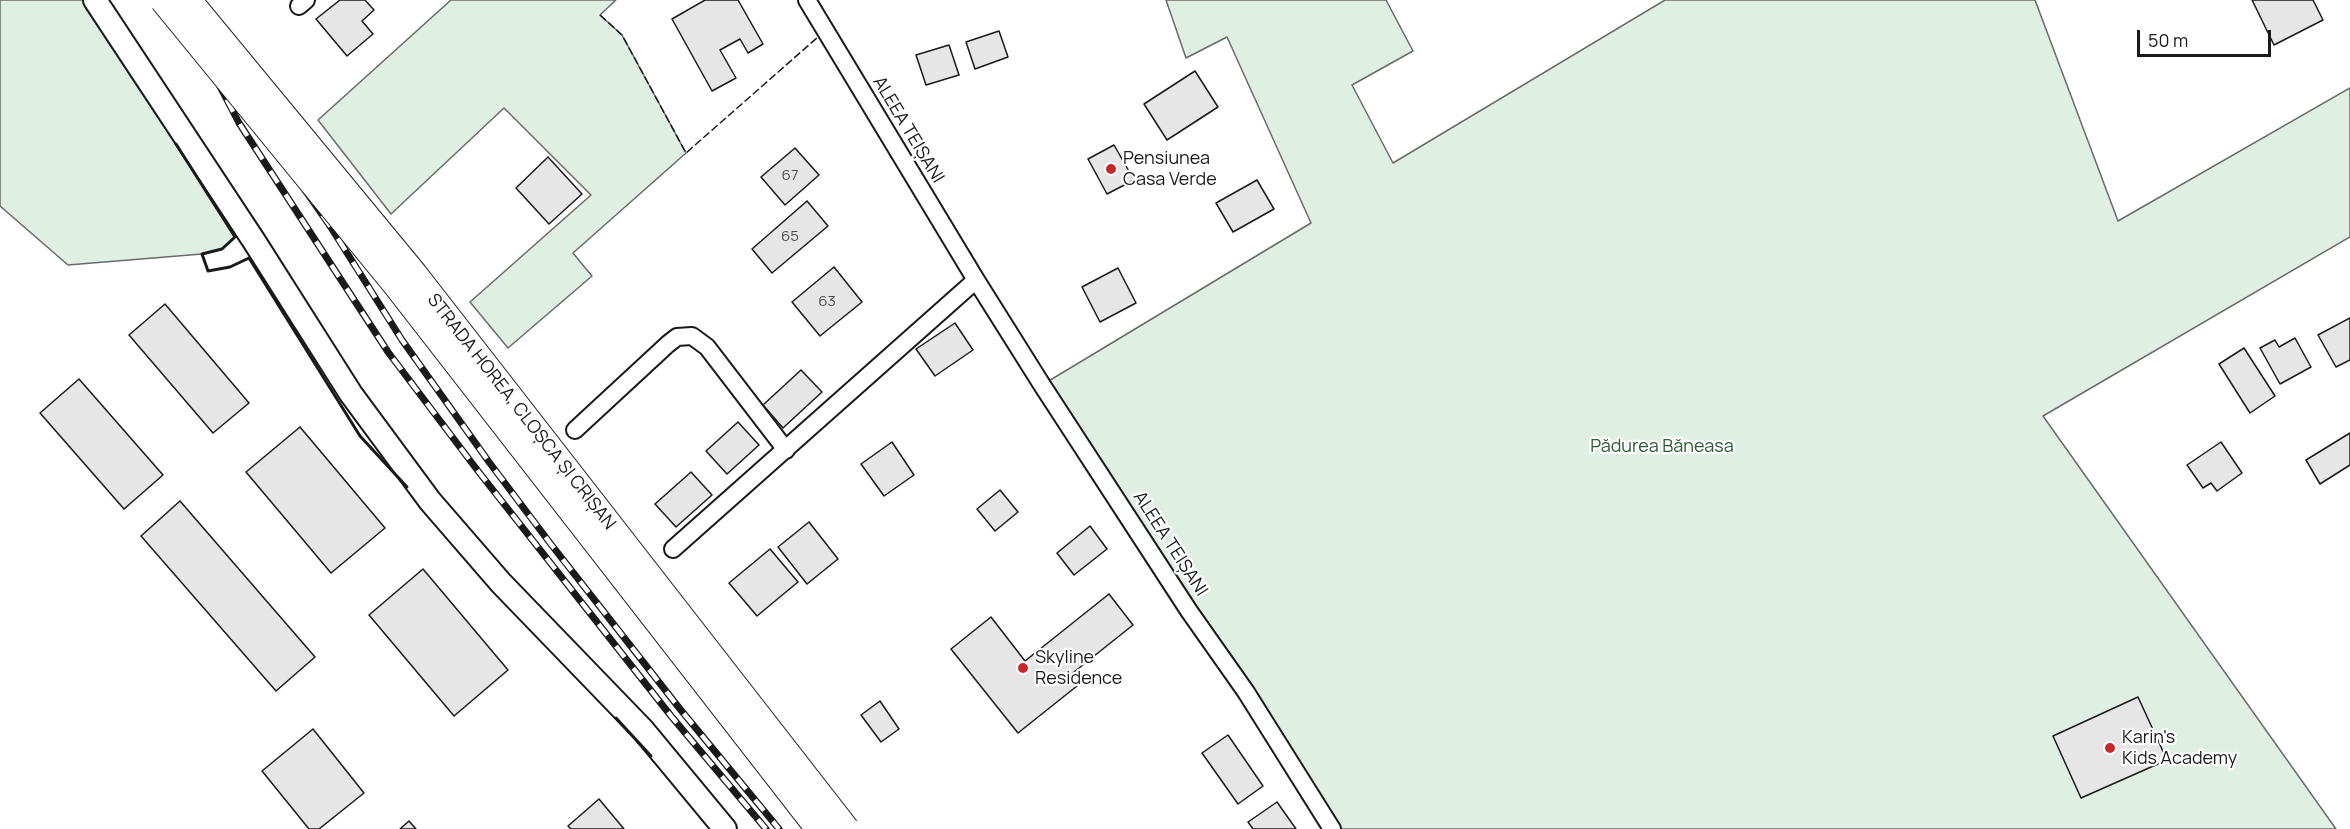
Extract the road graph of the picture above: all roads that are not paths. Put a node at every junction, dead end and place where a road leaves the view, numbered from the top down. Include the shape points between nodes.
1 (95, 0) edge
2 (163, 0) edge
3 (188, 0) edge
4 (807, 0) edge
5 (976, 280) junction
6 (575, 430) dead end
7 (786, 450) junction
8 (673, 549) dead end
9 (725, 829) edge
10 (819, 829) edge
11 (846, 829) edge
12 (1332, 829) edge

1 - 9 street via 351,394 430,501 501,583 643,730
2 - 10 main road, STRADA HOREA, CLOȘCA ȘI CRIȘAN, bridge via 397,286
3 - 11 main road, STRADA HOREA, CLOȘCA ȘI CRIȘAN, bridge via 414,274
4 - 5 street, ALEEA TEIȘANI
5 - 7 street
5 - 12 street, ALEEA TEIȘANI
6 - 7 street via 668,344 677,337 692,336 707,347
7 - 8 street

